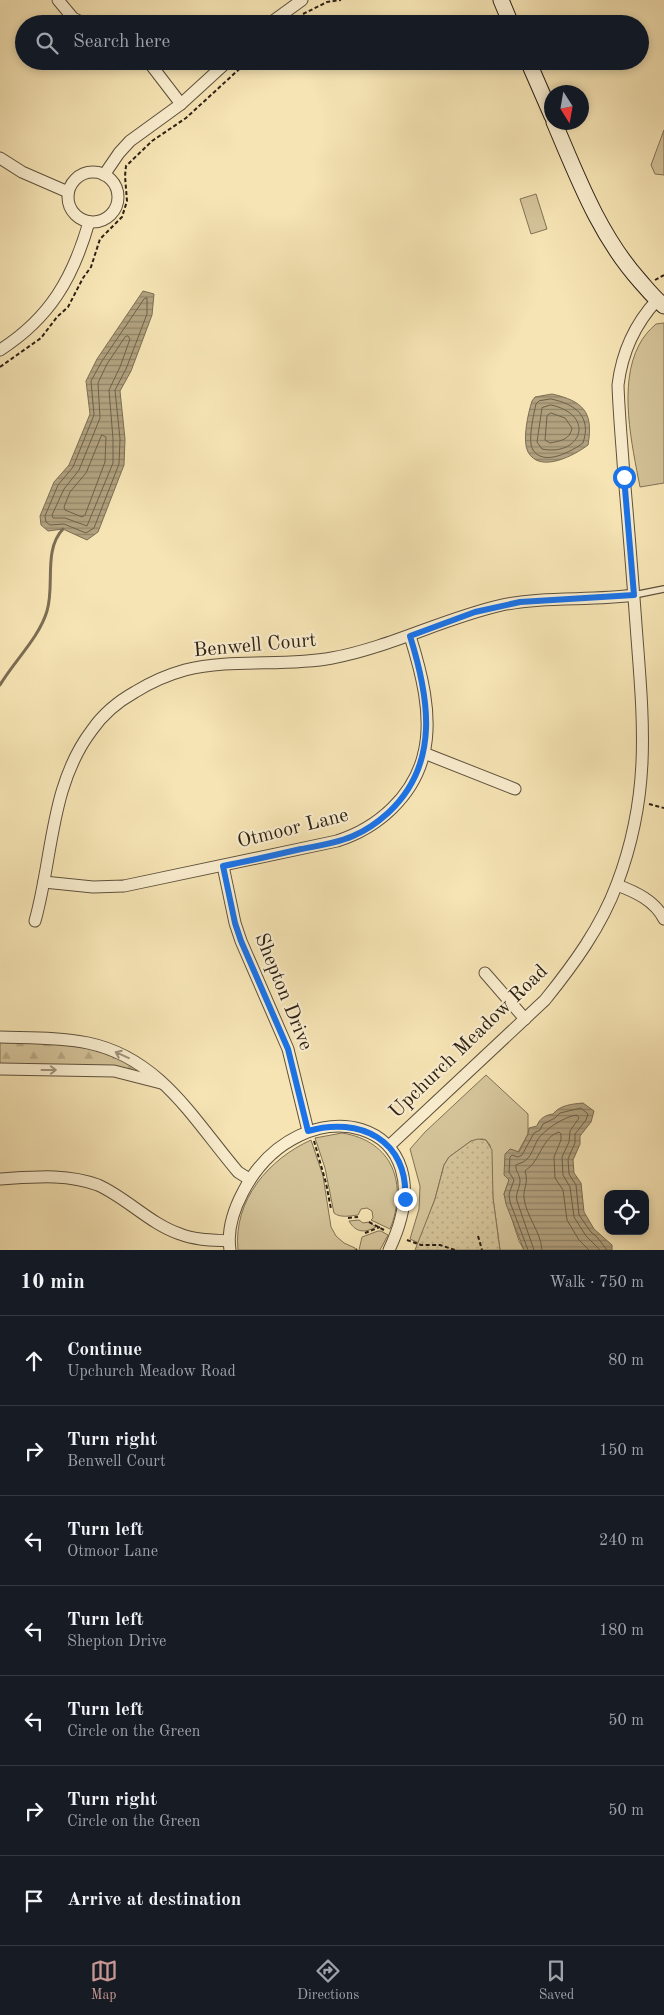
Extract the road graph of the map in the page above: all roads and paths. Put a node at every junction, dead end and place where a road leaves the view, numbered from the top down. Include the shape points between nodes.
1 (58, 0) edge
2 (302, 0) edge
3 (341, 0) edge
4 (501, 0) edge
5 (70, 15) edge
6 (281, 15) edge
7 (303, 15) edge
8 (507, 15) edge
9 (155, 70) edge
10 (218, 70) edge
11 (238, 70) edge
12 (532, 70) edge
13 (544, 98) edge
14 (181, 104) junction
15 (558, 130) edge
16 (0, 158) edge
17 (104, 175) junction
18 (68, 192) junction
19 (89, 222) junction
20 (661, 303) edge
21 (0, 350) edge
22 (0, 367) edge
23 (664, 589) edge
24 (634, 595) junction
25 (410, 636) junction
26 (424, 753) junction
27 (515, 789) dead end
28 (648, 804) dead end
29 (664, 808) edge
30 (223, 866) junction
31 (44, 882) junction
32 (617, 885) junction
33 (664, 920) edge
34 (35, 921) dead end
35 (485, 973) dead end
36 (525, 1019) junction
37 (0, 1037) edge
38 (0, 1069) edge
39 (161, 1083) junction
40 (310, 1135) junction
41 (389, 1146) junction
42 (0, 1179) edge
43 (249, 1179) junction
44 (331, 1209) dead end
45 (358, 1217) dead end
46 (348, 1218) dead end
47 (370, 1222) dead end
48 (380, 1227) junction
49 (389, 1232) dead end
50 (365, 1233) dead end
51 (478, 1236) dead end
52 (407, 1240) dead end
53 (229, 1246) edge
54 (389, 1250) edge
55 (455, 1250) edge
56 (482, 1250) edge

1 - 5 street
2 - 6 street
3 - 7 path via 327,2
4 - 8 street
9 - 14 street
10 - 14 street
11 - 22 path via 186,118 152,141 126,166 127,201 122,217 100,239 90,267 68,307 41,338
12 - 13 street
14 - 17 street via 130,141
15 - 20 street via 606,235 618,254
16 - 18 street via 22,172
17 - 18 street via 97,172 82,174
17 - 19 street via 114,184 117,205 103,220
18 - 19 street via 70,208
19 - 21 street via 74,267 48,309 28,330
20 - 24 street, Upchurch Meadow Road via 637,325 627,343 618,385
23 - 24 lane
24 - 25 street, Benwell Court via 520,602 475,612
24 - 32 street, Upchurch Meadow Road via 644,730 643,767 640,803
25 - 26 street, Otmoor Lane via 425,700
25 - 31 street, Benwell Court via 326,659 187,670 158,680 126,697 92,729 69,770
26 - 27 street
26 - 30 street, Otmoor Lane via 411,784 396,805 354,836
28 - 29 path
30 - 31 street, Otmoor Lane via 124,886 93,887
30 - 40 street, Shepton Drive via 235,923 292,1062
31 - 34 street, Benwell Court
32 - 33 street via 653,904
32 - 36 street, Upchurch Meadow Road via 601,919 574,962 545,1000
35 - 36 street
36 - 41 street, Upchurch Meadow Road
39 -> 37 street via 136,1061 102,1047 60,1039
38 -> 39 street via 114,1071
39 - 43 street via 182,1102 238,1172
40 - 41 street via 329,1126 352,1127 375,1136
40 - 43 street via 275,1152
40 - 44 path
41 - 54 street via 406,1186 402,1218
42 - 53 street via 74,1178 98,1186 179,1234
43 - 53 street via 234,1213
45 - 46 path
47 - 48 path
48 - 49 path
48 - 50 path
51 - 56 path
52 - 55 path

